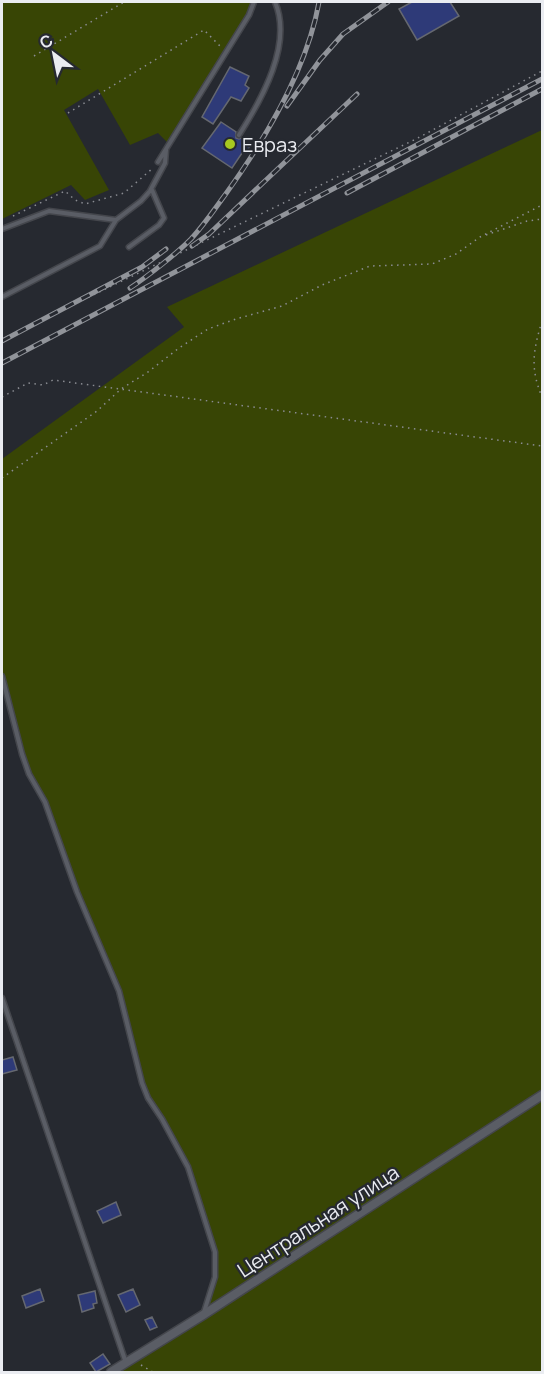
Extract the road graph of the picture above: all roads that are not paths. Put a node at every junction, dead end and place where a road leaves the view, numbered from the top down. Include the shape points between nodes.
1 (254, 2) edge
2 (275, 2) edge
3 (240, 135) dead end
4 (166, 150) junction
5 (159, 162) road end
6 (151, 189) junction
7 (117, 220) junction
8 (2, 230) edge
9 (129, 247) dead end
10 (2, 297) edge
11 (2, 676) edge
12 (2, 998) edge
13 (543, 1095) edge
14 (203, 1315) junction
15 (129, 1362) junction
16 (111, 1372) edge

1 - 4 lane
2 - 3 lane via 280,19 280,45 257,107
4 - 5 lane
4 - 6 lane via 165,163
6 - 7 lane
6 - 9 lane via 164,218
7 - 8 lane via 49,211
7 - 10 lane via 100,246
11 - 14 lane via 21,754 45,801 77,892 119,991 147,1098 188,1167 215,1252 215,1277
12 - 15 lane via 119,1348
13 - 14 street, Центральная улица
14 - 15 street, Центральная улица
15 - 16 street, Центральная улица

